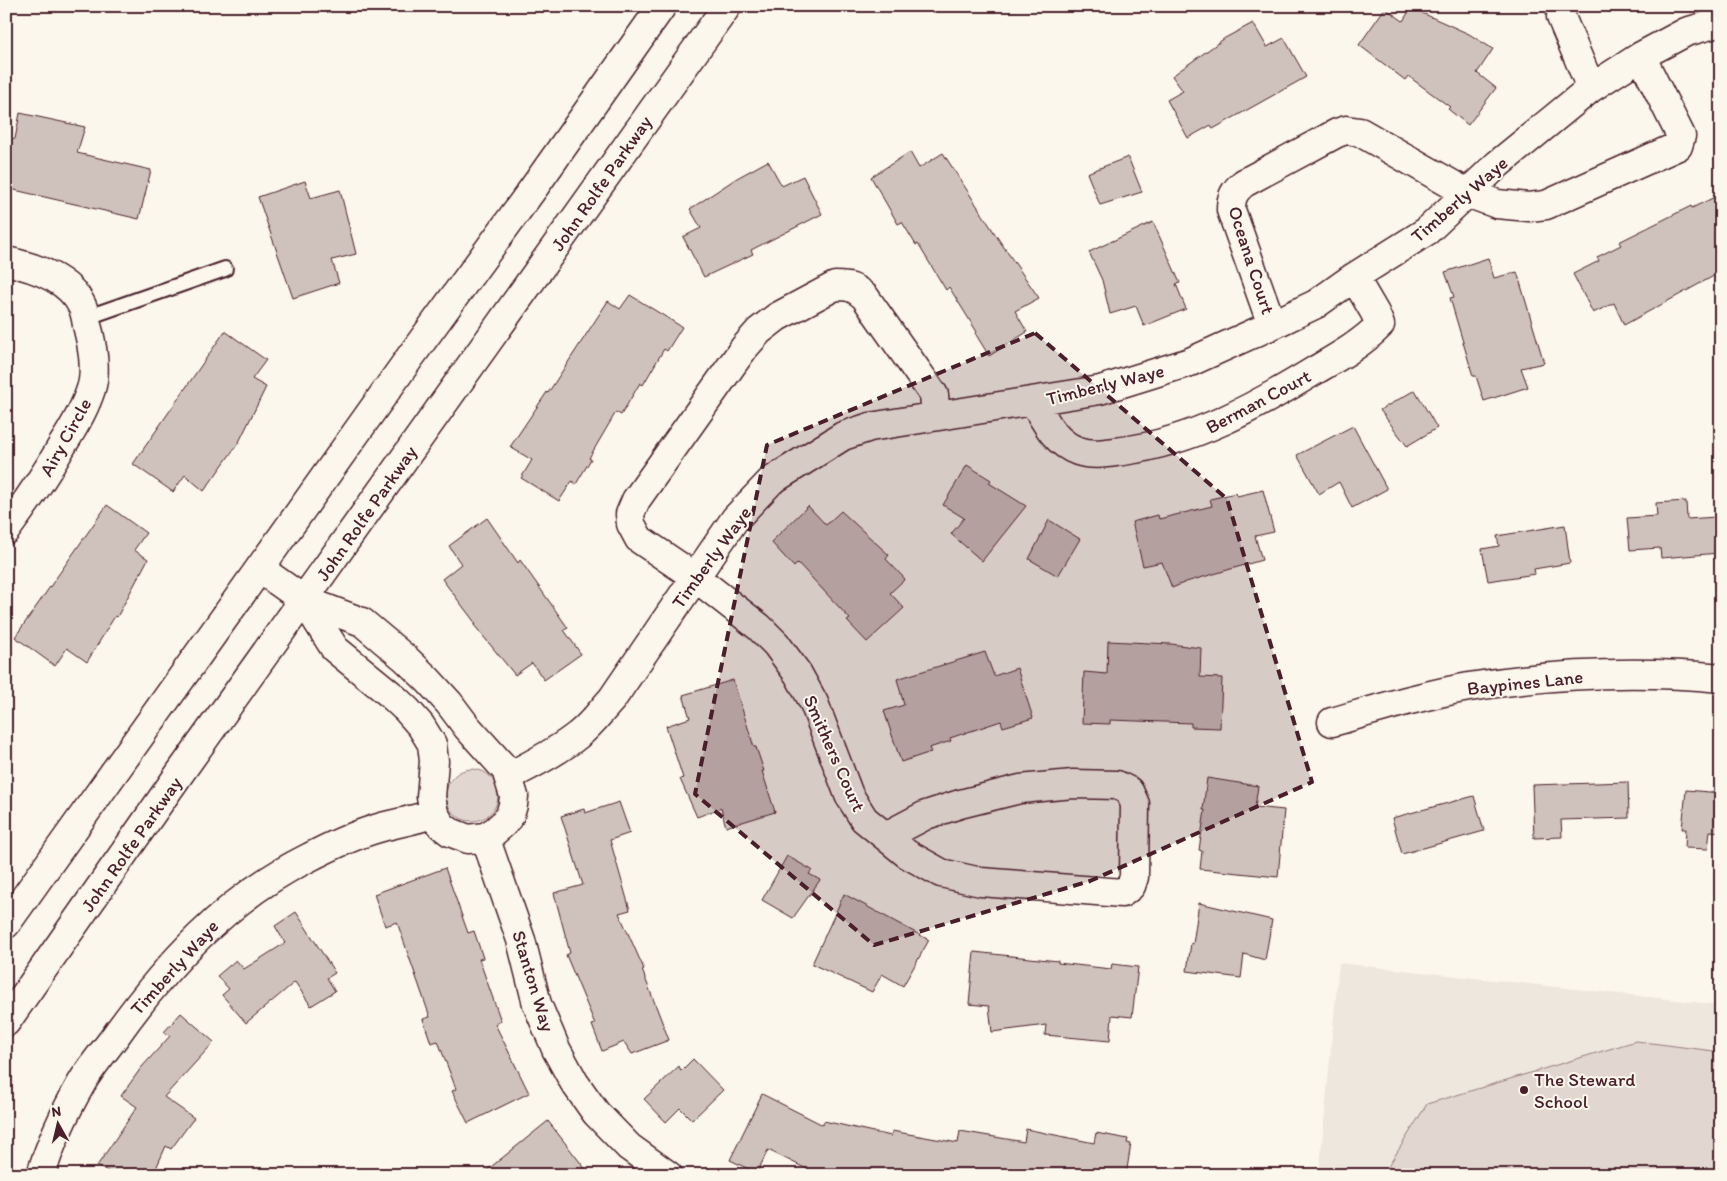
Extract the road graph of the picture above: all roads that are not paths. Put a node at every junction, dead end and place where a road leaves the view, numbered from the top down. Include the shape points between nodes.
1 (662, 6) edge
2 (727, 6) edge
3 (1562, 6) edge
4 (1719, 6) edge
5 (1721, 10) edge
6 (1721, 22) edge
7 (1641, 56) junction
8 (1591, 88) junction
9 (1467, 194) junction
10 (6, 261) edge
11 (225, 269) dead end
12 (1354, 277) junction
13 (86, 318) junction
14 (1272, 325) junction
15 (1034, 402) junction
16 (936, 416) junction
17 (6, 530) edge
18 (260, 569) junction
19 (695, 577) junction
20 (304, 600) junction
21 (1721, 678) edge
22 (1332, 722) dead end
23 (508, 777) junction
24 (434, 813) junction
25 (886, 836) junction
26 (486, 837) junction
27 (6, 924) edge
28 (6, 1022) edge
29 (42, 1175) edge
30 (668, 1175) edge

1 - 18 street
2 - 20 street, John Rolfe Parkway
3 - 8 street via 1561,17
4 - 5 street
6 - 7 street, Timberly Waye via 1686,32
7 - 8 street, Timberly Waye
7 - 9 street, Oceana Court via 1681,136 1678,146 1546,205 1497,204
8 - 9 street, Timberly Waye via 1498,164
9 - 12 street, Timberly Waye via 1427,231
9 - 14 street, Oceana Court via 1360,132 1346,130 1244,183 1231,199 1231,210
10 - 13 street, Airy Circle via 46,273 69,287
11 - 13 lane
12 - 14 street, Timberly Waye via 1316,304
12 - 15 street, Berman Court via 1380,325 1365,340 1238,415 1193,435 1147,448 1092,454 1060,440 1050,430
13 - 17 street, Airy Circle via 93,360 91,388 72,429
14 - 15 street, Timberly Waye via 1190,362 1100,390
15 - 16 street, Timberly Waye
16 - 19 street, Timberly Waye via 870,427 843,436 790,468 771,481 735,519
16 - 19 street, Smithers Court via 934,395 865,297 856,289 835,286 777,317 744,348 636,500 630,514 639,539
18 - 20 street
18 - 27 street
19 - 23 street, Timberly Waye via 598,715 562,747
19 - 25 street, Smithers Court via 776,644 798,674 814,704 849,795 864,819
20 - 23 street via 362,622 406,659 506,770
20 - 24 street via 335,649 390,694 421,726 432,744 431,797
20 - 28 street, John Rolfe Parkway
21 - 22 street, Baypines Lane via 1610,674 1556,676 1460,689
23 - 26 street via 514,796 510,814 495,832
24 - 26 street via 450,832 468,839
24 - 29 street, Timberly Waye via 371,830 305,859 218,918 186,949 135,1008 81,1084 48,1152
25 - 25 street, Smithers Court via 907,854 941,873 981,882 1122,893 1134,877 1135,804 1129,791 1117,785 1073,784 1020,789 960,804
26 - 30 street, Stanton Way via 521,940 537,1004 560,1057 596,1113 629,1147

